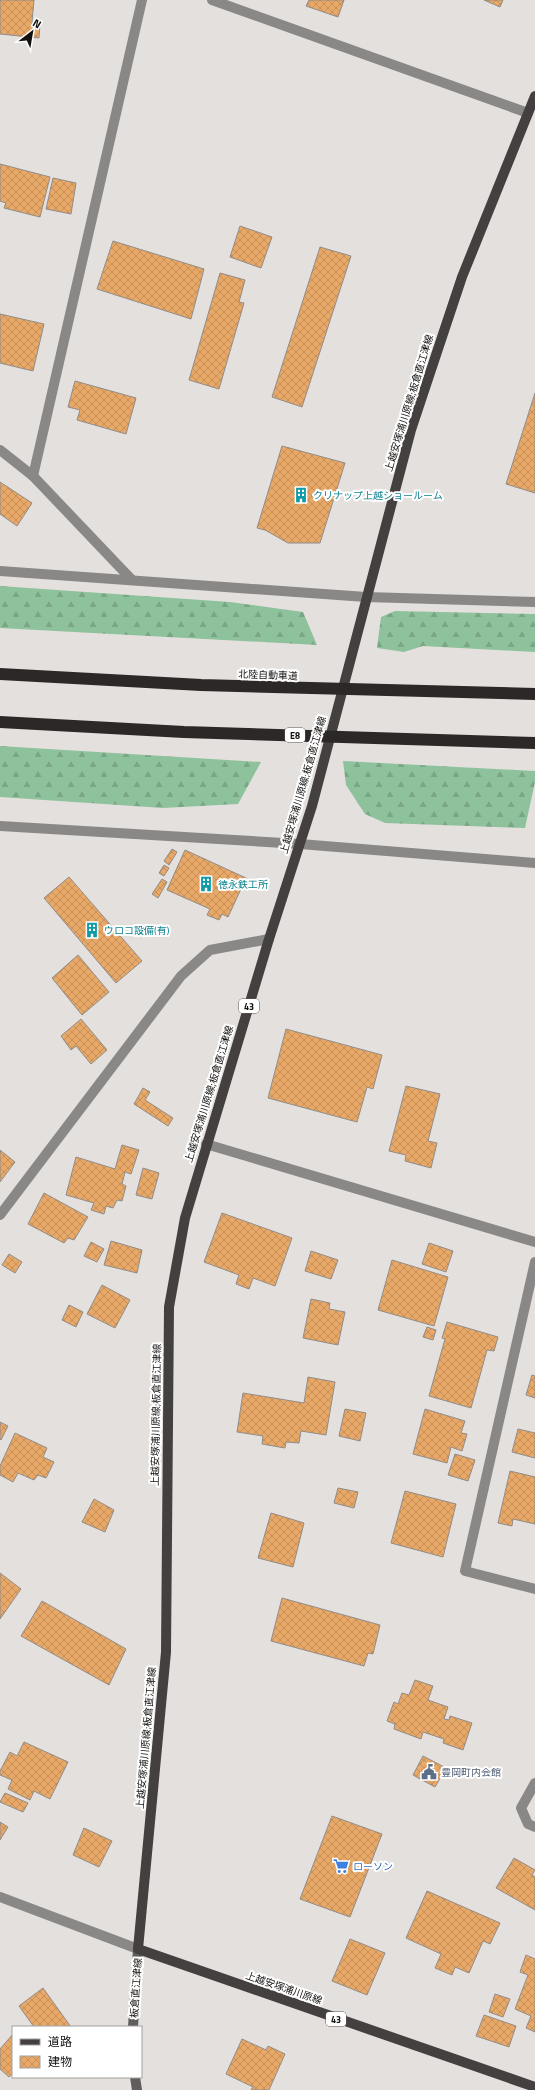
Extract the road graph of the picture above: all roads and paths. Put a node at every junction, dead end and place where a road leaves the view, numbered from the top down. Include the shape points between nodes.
1 (142, 0) edge
2 (212, 0) edge
3 (535, 96) edge
4 (528, 113) junction
5 (0, 450) edge
6 (34, 476) junction
7 (0, 571) edge
8 (132, 580) junction
9 (366, 597) junction
10 (535, 602) edge
11 (0, 674) edge
12 (535, 694) edge
13 (0, 722) edge
14 (535, 743) edge
15 (0, 826) edge
16 (300, 844) junction
17 (535, 863) edge
18 (269, 939) junction
19 (206, 1144) junction
20 (0, 1215) edge
21 (535, 1242) edge
22 (535, 1262) edge
23 (535, 1589) edge
24 (535, 1783) edge
25 (535, 1827) edge
26 (0, 1897) edge
27 (138, 1949) junction
28 (133, 2026) edge
29 (135, 2078) edge
30 (535, 2087) edge
31 (137, 2090) edge

1 - 6 street
2 - 4 street
3 - 4 main road, 上越安塚浦川原線;板倉直江津線 / 43
4 - 9 main road, 上越安塚浦川原線;板倉直江津線 / 43 via 462,277 411,430
5 - 6 street
6 - 8 street
7 - 8 street
8 - 9 street
9 - 10 street
9 - 16 main road, 上越安塚浦川原線;板倉直江津線 / 43
11 - 12 highway, 北陸自動車道 via 201,685
13 - 14 highway, E8 via 184,732
15 - 16 street
16 - 17 street
16 - 18 main road, 上越安塚浦川原線;板倉直江津線 / 43
18 - 19 main road, 上越安塚浦川原線;板倉直江津線 / 43
18 - 20 street via 210,950 181,976
19 - 21 street
19 - 27 main road, 上越安塚浦川原線;板倉直江津線 / 43 via 185,1218 169,1307 166,1652
22 - 23 street via 465,1571
24 - 25 street via 521,1808 528,1824
26 - 27 street
27 - 28 main road, 板倉直江津線
27 - 30 main road, 上越安塚浦川原線 / 43
29 - 31 main road

